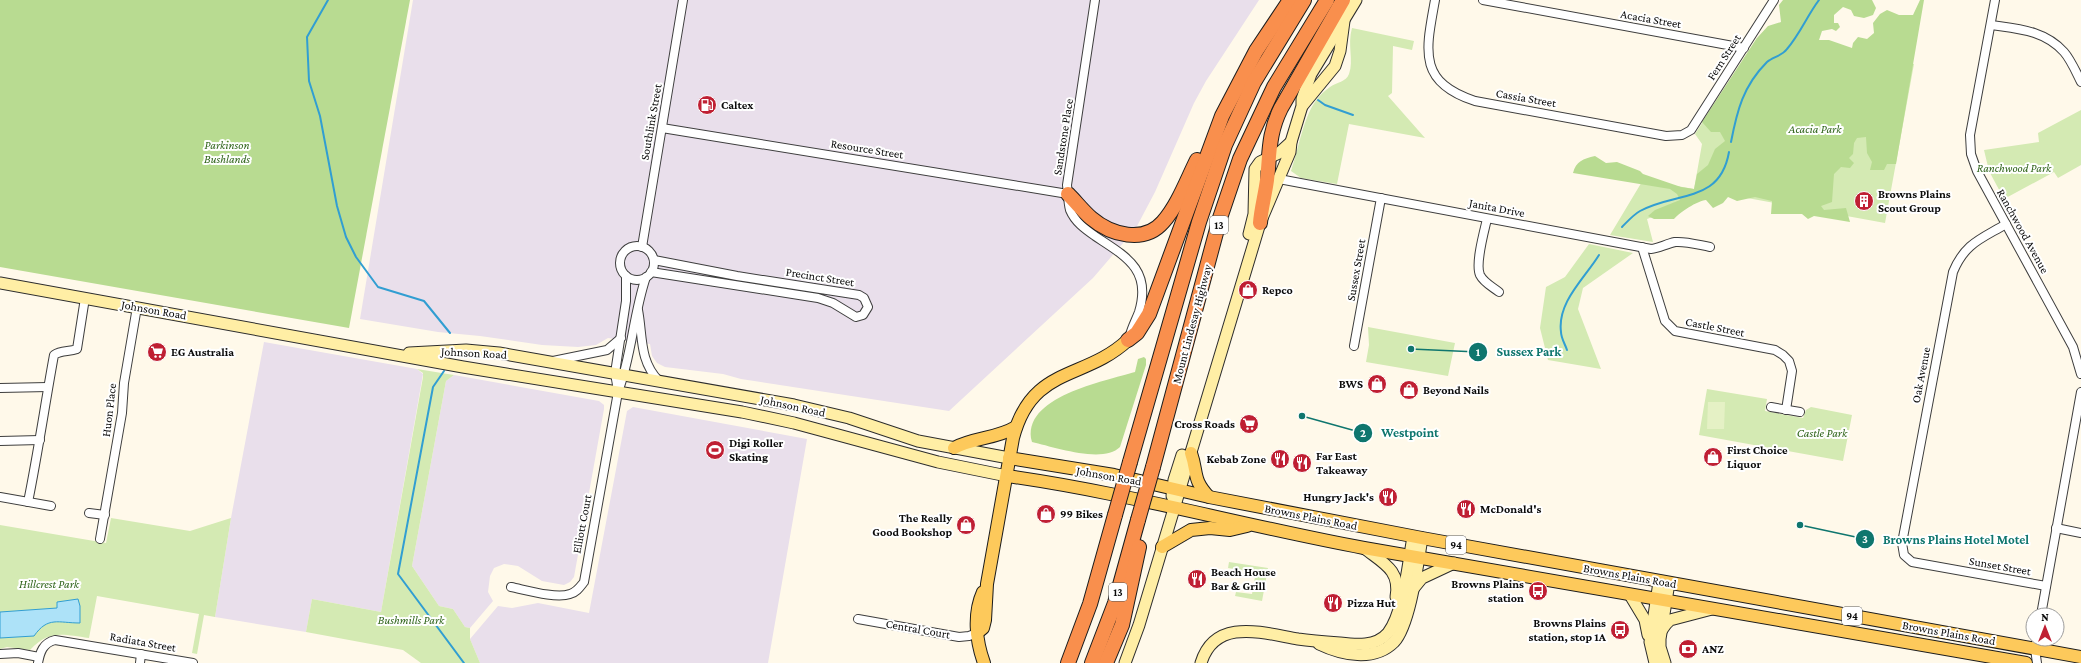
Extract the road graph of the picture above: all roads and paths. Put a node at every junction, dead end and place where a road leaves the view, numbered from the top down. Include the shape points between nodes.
1 (684, 0) edge
2 (1095, 0) edge
3 (1290, 0) edge
4 (1304, 0) edge
5 (1327, 0) edge
6 (1343, 0) edge
7 (1356, 0) edge
8 (1435, 0) edge
9 (1483, 0) edge
10 (1774, 0) edge
11 (1995, 0) edge
12 (1511, 2) edge
13 (1345, 18) junction
14 (1991, 25) junction
15 (1744, 48) junction
16 (1320, 58) junction
17 (1338, 58) junction
18 (2081, 82) edge
19 (1302, 106) junction
20 (1222, 116) junction
21 (1694, 126) joint
22 (662, 128) junction
23 (1291, 142) junction
24 (1269, 158) junction
25 (1279, 179) junction
26 (1068, 194) junction
27 (1381, 198) junction
28 (1487, 218) junction
29 (1260, 223) junction
30 (2006, 224) junction
31 (642, 247) junction
32 (1642, 247) junction
33 (1710, 247) dead end
34 (654, 260) junction
35 (692, 268) junction
36 (649, 274) junction
37 (626, 276) junction
38 (690, 278) junction
39 (0, 283) edge
40 (1500, 292) dead end
41 (85, 298) junction
42 (637, 305) junction
43 (137, 307) junction
44 (621, 338) junction
45 (1128, 340) junction
46 (1354, 346) dead end
47 (403, 354) junction
48 (549, 362) junction
49 (620, 374) junction
50 (2081, 374) edge
51 (658, 381) junction
52 (48, 387) junction
53 (0, 388) edge
54 (618, 392) junction
55 (2081, 392) edge
56 (1771, 407) dead end
57 (1786, 410) junction
58 (1800, 412) dead end
59 (1016, 427) junction
60 (40, 440) junction
61 (0, 441) edge
62 (954, 448) junction
63 (1190, 453) junction
64 (1009, 458) junction
65 (1007, 476) junction
66 (1176, 489) junction
67 (0, 497) edge
68 (1209, 497) junction
69 (28, 502) junction
70 (51, 506) dead end
71 (1174, 506) junction
72 (89, 513) dead end
73 (105, 515) junction
74 (1138, 520) junction
75 (1249, 525) junction
76 (2056, 528) junction
77 (2081, 533) edge
78 (1418, 538) junction
79 (100, 539) dead end
80 (1162, 547) junction
81 (1364, 548) junction
82 (1904, 555) joint
83 (1414, 557) junction
84 (1454, 564) junction
85 (1664, 583) junction
86 (2046, 586) junction
87 (511, 587) dead end
88 (1413, 588) junction
89 (1630, 595) junction
90 (1660, 601) junction
91 (2042, 607) edge
92 (1712, 609) junction
93 (1397, 611) junction
94 (858, 619) dead end
95 (1661, 632) junction
96 (977, 633) junction
97 (1311, 641) junction
98 (1650, 642) junction
99 (2025, 642) edge
100 (2034, 647) edge
101 (2036, 647) edge
102 (2046, 647) edge
103 (0, 654) edge
104 (141, 654) junction
105 (1070, 656) edge
106 (2081, 657) edge
107 (39, 660) edge
108 (2003, 661) edge
109 (140, 663) edge
110 (193, 663) edge
111 (984, 663) edge
112 (1062, 663) edge
113 (1092, 663) edge
114 (1106, 663) edge
115 (1126, 663) edge
116 (1201, 663) edge
117 (1655, 663) edge
118 (1665, 663) edge
119 (2026, 663) edge
120 (2037, 663) edge

1 - 22 street, Southlink Street
2 - 26 street, Sandstone Place via 1067,179
3 - 20 highway via 1256,51
4 - 105 highway, Mount Lindesay Highway / 13, bridge via 1261,69 1225,145 1204,207 1090,604
5 - 74 highway, Mount Lindesay Highway / 13, bridge via 1274,87 1240,159 1220,218
6 - 24 highway via 1276,118 1270,140
7 - 13 main road
8 - 21 street, Cassia Street via 1428,40 1428,58 1434,74 1446,88 1458,95 1475,101 1666,136 1682,135
9 - 12 street, Acacia Street
10 - 15 street, Fern Street
11 - 14 street, Ranchwood Avenue
12 - 15 street, Acacia Street
13 - 16 main road
13 - 17 main road
14 - 18 street via 2033,31 2052,40 2065,53
14 - 30 street, Ranchwood Avenue via 1970,135 1971,154 1976,171
15 - 21 street, Fern Street
16 - 17 main road
16 - 19 main road via 1311,74
17 - 19 main road via 1332,71
19 - 23 main road
20 - 26 highway via 1212,130 1168,216 1146,234 1124,234 1108,228 1092,219
20 - 45 highway via 1152,307 1138,333
22 - 26 street, Resource Street
22 - 31 street, Southlink Street
23 - 24 main road via 1284,150
23 - 25 main road via 1290,152
24 - 29 highway
24 - 66 main road via 1260,162 1255,169 1252,225
25 - 27 street, Janita Drive
25 - 29 main road
26 - 45 street, Sandstone Place via 1070,208 1080,224 1123,254 1138,273 1141,299 1139,312
27 - 28 street, Janita Drive
27 - 46 street, Sussex Street
28 - 32 street, Janita Drive
28 - 40 street via 1478,266 1485,282
29 - 63 main road
30 - 50 street, Ranchwood Avenue via 2073,347
30 - 82 street, Oak Avenue via 1970,246 1959,257 1953,272 1902,543
31 - 34 street via 649,251
31 - 37 street via 630,248 623,254 620,263
32 - 33 street, Janita Drive via 1657,248 1674,242
32 - 57 street, Castle Street via 1665,321 1675,331 1775,350 1789,361 1792,371
34 - 35 street, Precinct Street
34 - 36 street
35 - 38 street
35 - 38 street, Precinct Street via 859,295 868,306 863,315 856,317 833,303 818,298
36 - 37 street via 636,280
36 - 38 street, Precinct Street
36 - 42 street
37 - 44 street via 626,301
39 - 41 main road, Johnson Road
41 - 43 main road, Johnson Road
41 - 52 street via 77,349 54,355
42 - 49 street
42 - 51 street via 643,356
43 - 47 main road, Johnson Road
43 - 73 street, Huon Place
44 - 48 street via 601,352
44 - 49 street
45 - 59 main road via 1103,360 1059,377 1045,386 1025,408
47 - 48 main road, Johnson Road via 466,350
47 - 54 main road, Johnson Road via 463,367
48 - 49 main road, Johnson Road
49 - 51 main road, Johnson Road
49 - 54 street, Elliott Court
51 - 62 main road, Johnson Road via 794,405 848,418 918,441
52 - 53 street
52 - 60 street
54 - 65 main road, Johnson Road via 742,412 816,429 932,461
54 - 87 street, Elliott Court via 584,582 571,594 560,595
55 - 76 street
56 - 57 street
57 - 58 street
59 - 62 main road via 1004,433 970,440
59 - 64 main road
60 - 61 street
60 - 69 street
62 - 64 main road, Johnson Road
63 - 66 main road
63 - 68 main road via 1196,480
64 - 65 main road
64 - 66 main road, Johnson Road via 1114,475
65 - 71 main road, Johnson Road
65 - 96 main road via 987,584 979,600
66 - 68 main road, Browns Plains Road / 94
66 - 71 main road
67 - 69 street
68 - 78 main road, Browns Plains Road / 94
69 - 70 street
71 - 75 main road, Browns Plains Road / 94
71 - 80 main road
72 - 73 street
73 - 79 street, Huon Place
74 - 113 highway, Mount Lindesay Highway / 13 via 1115,603
74 - 114 highway via 1142,529 1131,588 1122,625
75 - 80 main road via 1230,530 1191,530
75 - 81 main road, Browns Plains Road / 94
76 - 77 street
76 - 86 street
78 - 83 main road
78 - 85 main road, Browns Plains Road / 94
80 - 115 main road
81 - 83 main road, Browns Plains Road / 94
81 - 93 main road via 1394,573 1397,584
82 - 86 street, Sunset Street via 1912,562
83 - 84 main road, Browns Plains Road / 94
83 - 88 main road
83 - 93 main road
84 - 88 main road via 1422,578
84 - 89 main road, Browns Plains Road / 94
85 - 90 main road
85 - 99 main road, Browns Plains Road / 94
86 - 91 street
88 - 97 main road via 1403,626 1394,641 1379,651 1361,655 1336,652
89 - 90 main road, Browns Plains Road / 94
89 - 98 main road via 1645,620
90 - 92 main road, Browns Plains Road / 94
90 - 95 main road
90 - 98 main road
92 - 95 main road via 1670,620
92 - 108 main road, Browns Plains Road / 94
93 - 97 main road via 1394,623 1387,634 1365,645
94 - 96 street, Central Court via 959,637
95 - 118 main road via 1660,647
96 - 111 main road
97 - 116 main road via 1247,630 1235,631 1212,644
98 - 117 main road
100 - 119 street
101 - 120 street
102 - 106 main road, Browns Plains Road / 94
103 - 107 street via 18,653
104 - 107 street, Radiata Street via 55,640 48,641
104 - 109 street
104 - 110 street, Radiata Street
105 - 112 highway, Mount Lindesay Highway
108 - 119 main road, Browns Plains Road / 94

